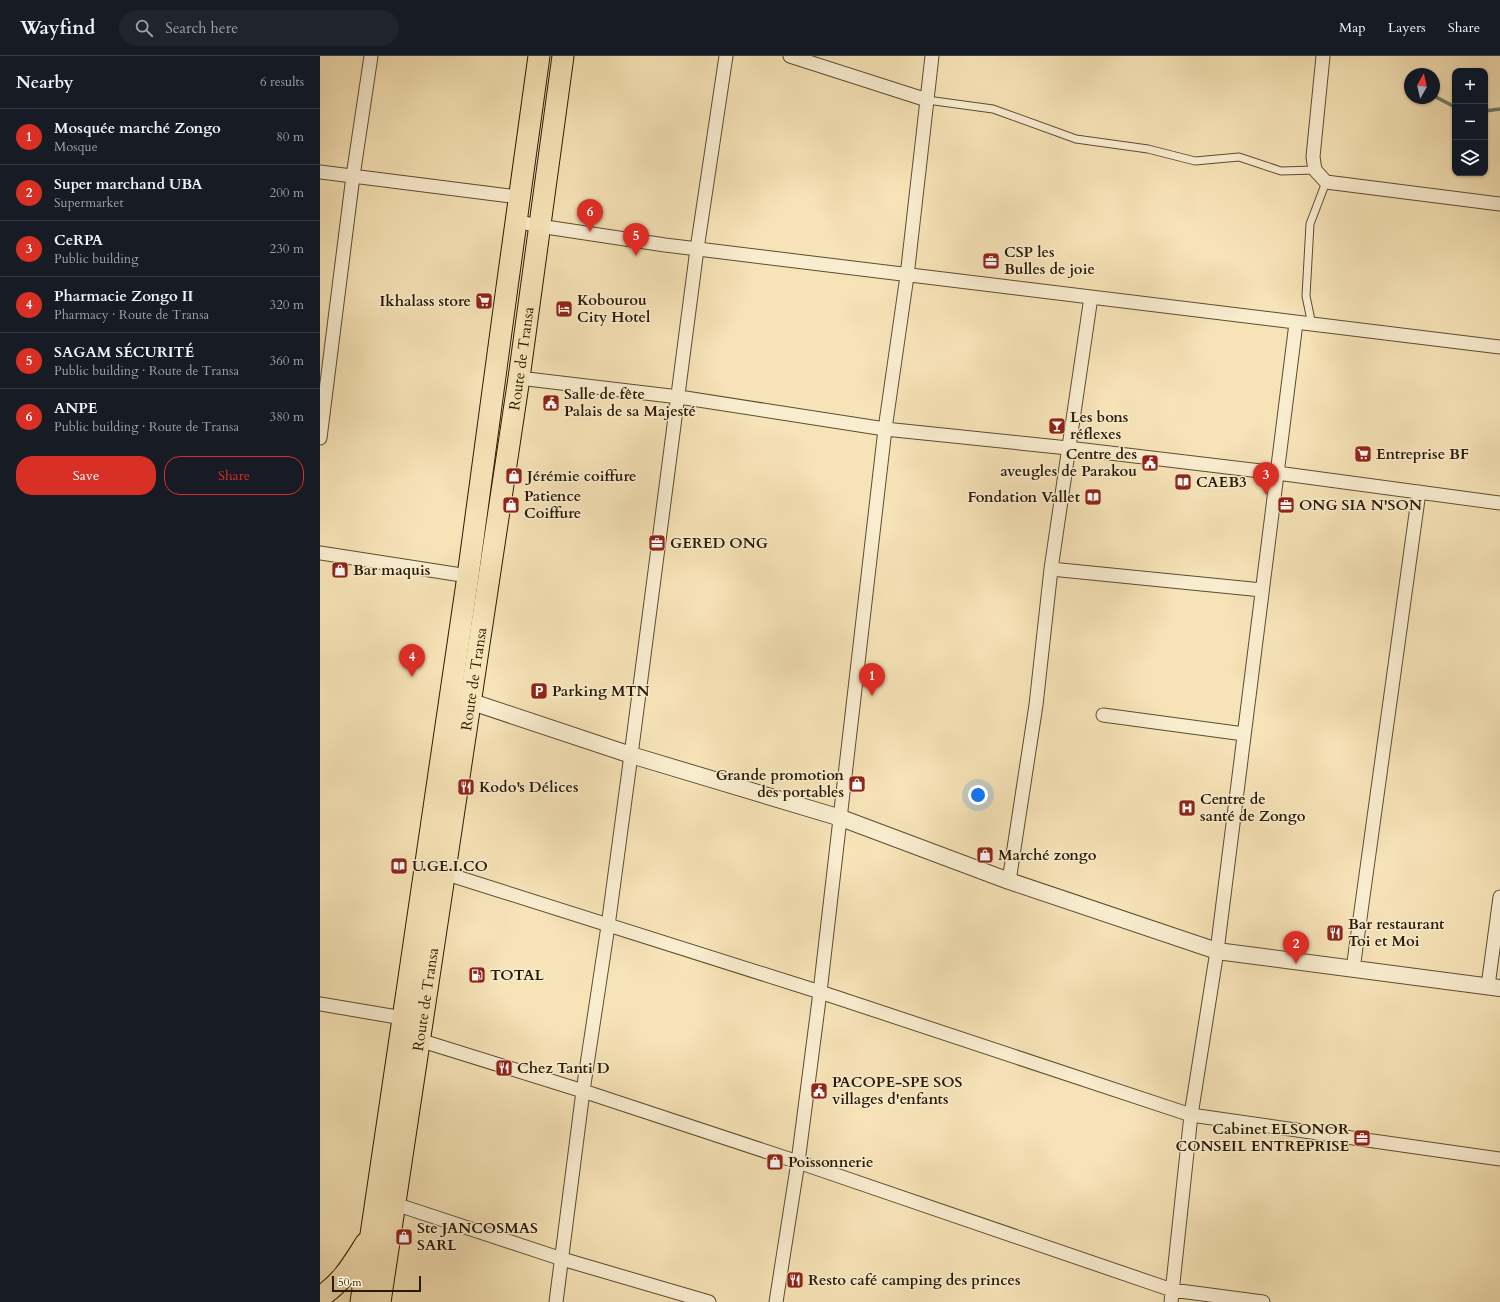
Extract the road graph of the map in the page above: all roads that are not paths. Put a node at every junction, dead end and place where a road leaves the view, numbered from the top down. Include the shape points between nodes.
1 (372, 56) edge
2 (540, 56) edge
3 (562, 56) edge
4 (726, 56) edge
5 (790, 56) edge
6 (932, 56) edge
7 (1323, 56) edge
8 (927, 100) junction
9 (1315, 170) junction
10 (320, 172) edge
11 (353, 176) junction
12 (1326, 182) junction
13 (518, 197) junction
14 (1500, 204) edge
15 (515, 221) junction
16 (539, 226) junction
17 (697, 249) junction
18 (907, 276) junction
19 (1091, 297) junction
20 (1296, 323) junction
21 (1312, 325) junction
22 (1500, 348) edge
23 (519, 378) junction
24 (679, 397) junction
25 (886, 430) junction
26 (320, 438) edge
27 (1068, 448) junction
28 (1277, 473) junction
29 (1419, 492) junction
30 (1500, 503) edge
31 (320, 553) edge
32 (1051, 569) junction
33 (468, 576) junction
34 (1262, 590) junction
35 (469, 701) junction
36 (1103, 715) dead end
37 (1244, 734) junction
38 (631, 755) junction
39 (841, 818) junction
40 (444, 873) junction
41 (1009, 882) junction
42 (1500, 897) edge
43 (608, 926) junction
44 (1217, 951) junction
45 (1353, 969) junction
46 (1494, 987) edge
47 (820, 992) junction
48 (320, 1004) edge
49 (403, 1018) junction
50 (419, 1040) junction
51 (583, 1091) junction
52 (1191, 1115) junction
53 (1500, 1159) edge
54 (798, 1162) junction
55 (395, 1204) junction
56 (370, 1236) junction
57 (562, 1258) junction
58 (1171, 1296) edge
59 (320, 1297) edge
60 (361, 1302) edge
61 (380, 1302) edge
62 (556, 1302) edge
63 (709, 1302) edge
64 (776, 1302) edge
65 (1263, 1302) edge

1 - 11 street
2 - 13 main road, Route de Transa
3 - 16 main road, Route de Transa
4 - 17 street
5 - 8 street
6 - 8 street
7 - 9 street via 1313,157
8 - 9 lane via 993,109 1076,140 1148,150 1194,161 1239,157 1281,171
8 - 18 street
9 - 12 street
10 - 11 street
11 - 13 street
11 - 26 street
12 - 14 street
12 - 21 lane via 1310,224 1306,296
13 - 15 main road, Route de Transa
15 - 16 street
15 - 33 main road, Route de Transa
16 - 17 street
16 - 23 main road, Route de Transa
17 - 18 street
17 - 24 street
18 - 19 street
18 - 25 street
19 - 20 street
19 - 27 street
20 - 21 street
20 - 28 street
21 - 22 street
23 - 24 street
23 - 35 main road, Route de Transa
24 - 25 street
24 - 38 street
25 - 27 street
25 - 39 street
27 - 28 street
27 - 32 street
28 - 29 street
28 - 34 street
29 - 30 street
29 - 45 street
31 - 33 street
32 - 34 street
32 - 41 street via 1036,705
33 - 49 main road, Route de Transa
34 - 37 street
35 - 38 street
35 - 40 main road, Route de Transa
36 - 37 street
37 - 44 street
38 - 39 street
38 - 43 street
39 - 41 street
39 - 47 street
40 - 43 street
40 - 50 main road, Route de Transa
41 - 44 street
42 - 46 street
43 - 47 street
43 - 51 street
44 - 45 street
44 - 52 street
45 - 46 street
47 - 52 street
47 - 54 street
48 - 49 street
49 - 56 main road, Route de Transa
50 - 51 street
50 - 55 main road, Route de Transa
51 - 54 street
51 - 57 street
52 - 53 street
52 - 58 street
54 - 58 street
54 - 64 street
55 - 57 street
55 - 61 main road, Route de Transa
56 - 59 main road via 349,1271 332,1289
56 - 60 main road, Route de Transa
57 - 62 street
57 - 63 street
58 - 65 street

